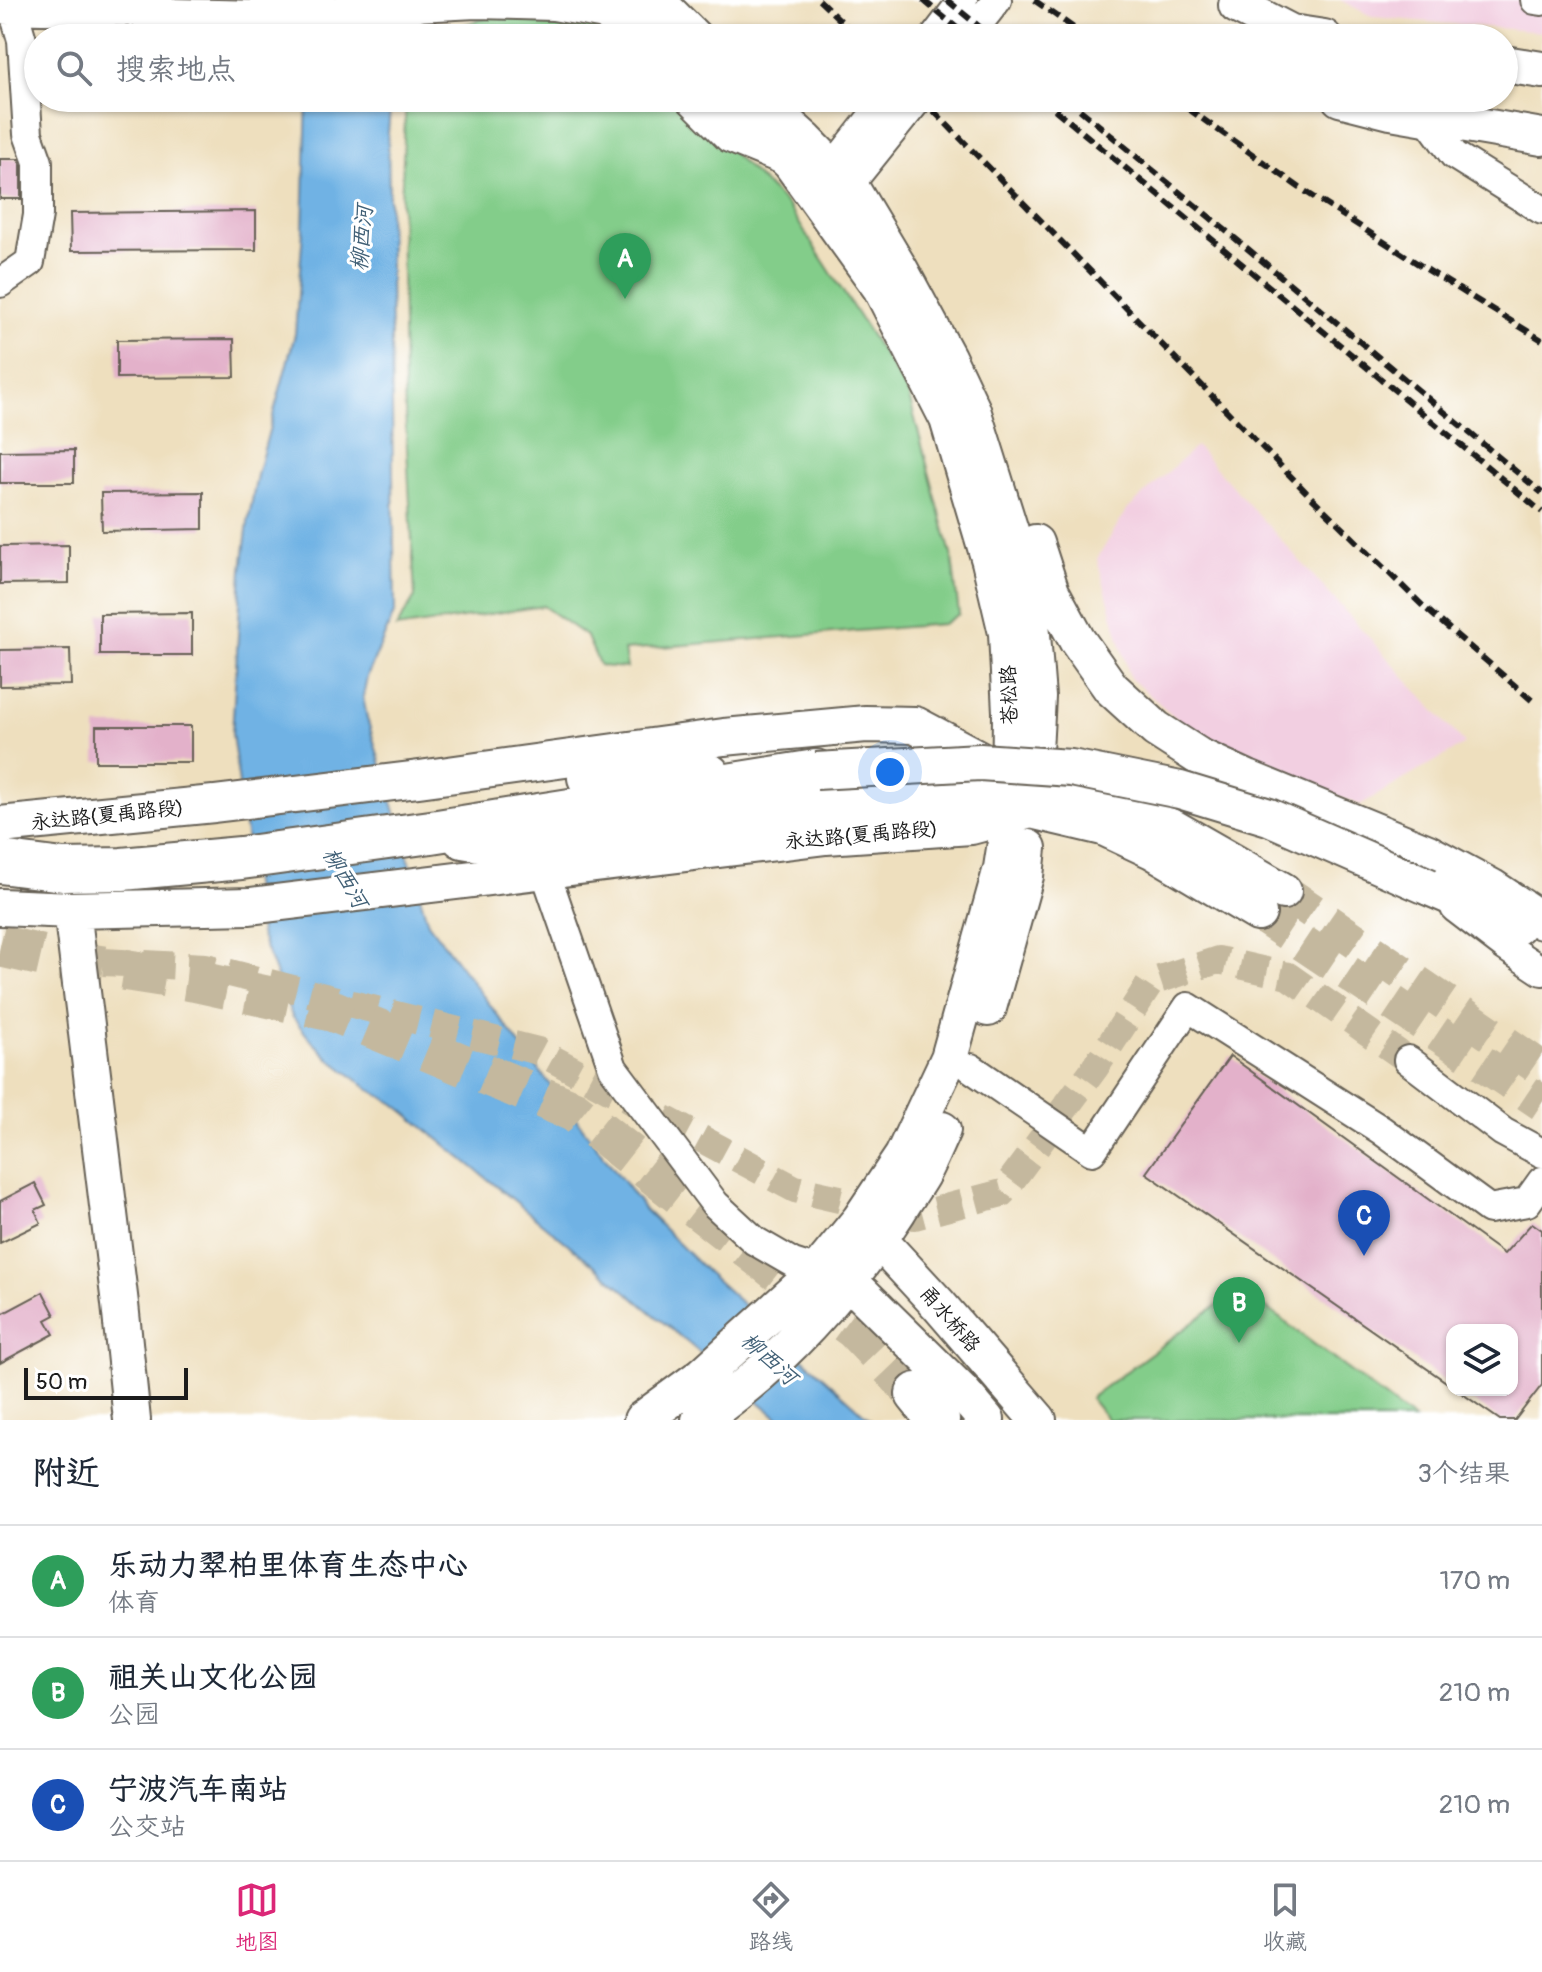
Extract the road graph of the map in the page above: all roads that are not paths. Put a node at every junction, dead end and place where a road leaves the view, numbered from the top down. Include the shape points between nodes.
1 (656, 0) edge
2 (963, 0) edge
3 (997, 0) edge
4 (1535, 0) edge
5 (1542, 1) edge
6 (480, 2) edge
7 (606, 5) edge
8 (8, 6) edge
9 (1253, 11) edge
10 (619, 24) edge
11 (638, 24) edge
12 (680, 24) edge
13 (945, 24) edge
14 (978, 24) edge
15 (1275, 24) edge
16 (1518, 66) edge
17 (1542, 70) edge
18 (24, 71) edge
19 (27, 112) edge
20 (703, 112) edge
21 (738, 112) edge
22 (772, 112) edge
23 (881, 112) edge
24 (908, 112) edge
25 (1397, 112) edge
26 (1426, 117) junction
27 (1542, 137) edge
28 (791, 163) junction
29 (848, 185) junction
30 (1542, 210) edge
31 (0, 283) edge
32 (816, 771) joint
33 (1021, 801) junction
34 (426, 803) junction
35 (0, 826) edge
36 (227, 828) junction
37 (0, 862) edge
38 (545, 871) junction
39 (1429, 887) junction
40 (1270, 902) tunnel mouth
41 (0, 907) edge
42 (72, 910) junction
43 (1542, 921) edge
44 (1542, 941) edge
45 (1542, 971) edge
46 (1408, 1060) tunnel mouth
47 (971, 1068) junction
48 (1542, 1153) edge
49 (1542, 1181) edge
50 (870, 1230) junction
51 (834, 1276) junction
52 (790, 1321) junction
53 (132, 1420) edge
54 (642, 1420) edge
55 (700, 1420) edge
56 (986, 1420) edge
57 (1038, 1420) edge

1 - 12 main road
2 - 13 street
3 - 14 street
4 - 5 street
6 - 7 street
6 - 8 street via 260,15
7 - 10 street
7 - 11 main road
8 - 18 street via 22,40
9 - 15 main road
16 - 17 main road
19 - 31 street via 38,162 38,215 30,262
20 - 28 street via 729,138
21 - 28 main road, 苍松路
22 - 29 main road, 苍松路
23 - 29 street
24 - 29 street
25 - 26 main road
26 - 27 main road
26 - 30 street via 1454,155
28 - 33 main road, 苍松路 via 881,288 948,419 1007,633
29 - 33 main road, 苍松路 via 900,270 972,410 1017,553 1031,622 1037,697
29 - 43 main road via 915,255 956,332 1010,467 1051,592 1111,688 1156,729 1198,756 1428,853
32 - 34 highway
32 - 39 main road, bridge via 980,762 1071,768 1180,790 1269,817
33 - 34 highway via 820,808 522,847
33 - 34 main road via 915,725 866,724 724,737
33 - 38 main road, 永达路(夏禹路段) via 971,826 826,836
33 - 40 main road via 1106,799 1175,829
33 - 47 main road, 苍松路 via 1025,876
33 - 50 main road, 苍松路 via 949,1058
34 - 36 highway
34 - 36 main road, 永达路(夏禹路段)
35 - 36 main road, 永达路(夏禹路段)
36 - 37 highway via 122,869 63,870
38 - 42 main road, 永达路(夏禹路段) via 250,906
38 - 51 street via 613,1068 715,1204 755,1241 793,1263
39 - 44 main road
39 - 45 street
41 - 42 main road
42 - 53 main road
46 - 48 street via 1503,1132
47 - 49 street via 1092,1151 1188,1007 1381,1130 1489,1209 1527,1202
47 - 50 main road, 苍松路 via 920,1176
50 - 51 main road, 苍松路
50 - 57 main road, 甬水桥路
51 - 52 main road, 苍松路
51 - 56 main road, 甬水桥路
52 - 54 main road
52 - 55 main road via 734,1396

